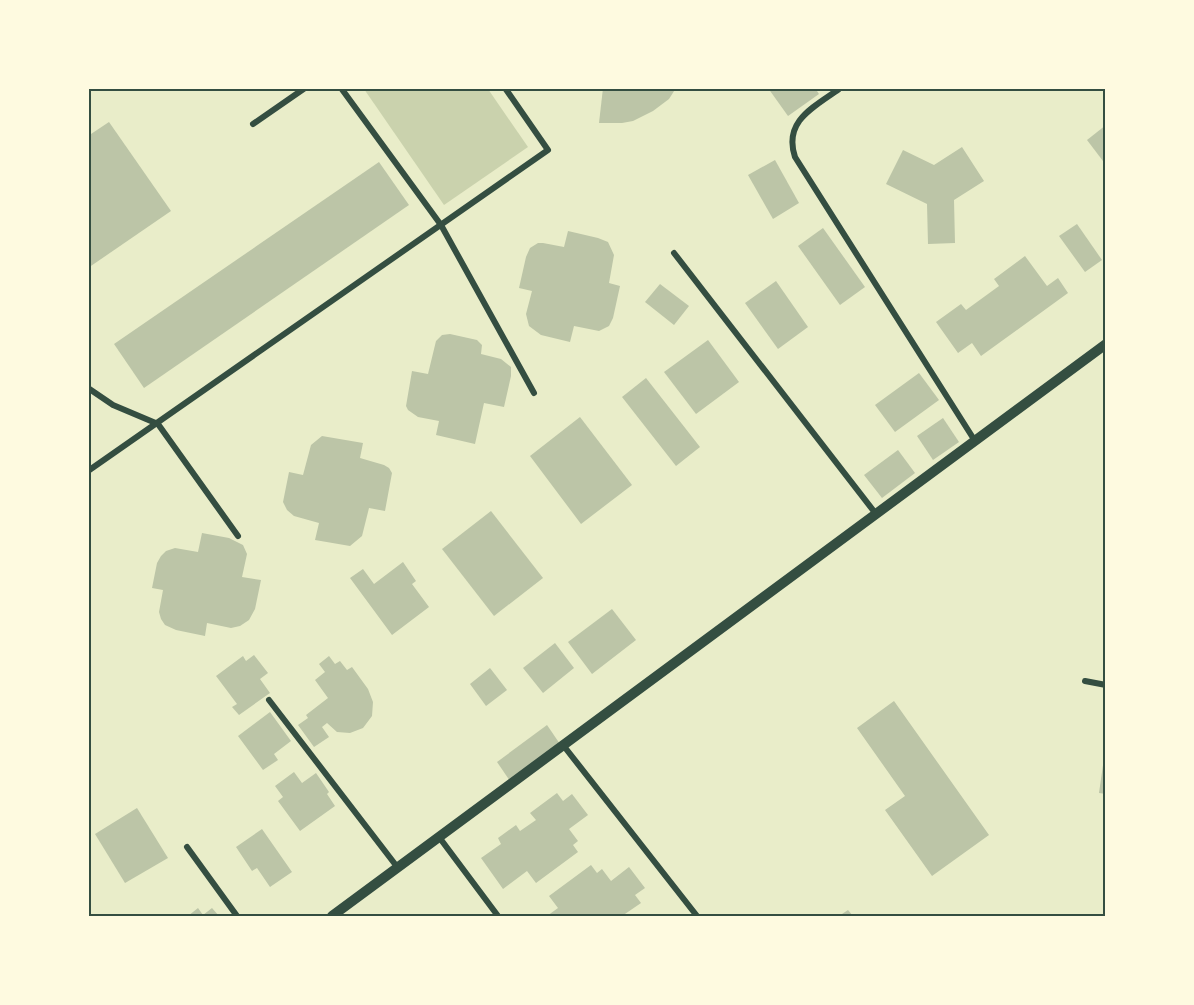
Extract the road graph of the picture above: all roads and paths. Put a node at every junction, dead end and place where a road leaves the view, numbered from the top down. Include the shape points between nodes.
1 (305, 88) edge
2 (341, 88) edge
3 (505, 88) edge
4 (839, 89) edge
5 (253, 124) dead end
6 (441, 225) junction
7 (674, 252) dead end
8 (1106, 344) edge
9 (88, 388) edge
10 (534, 393) dead end
11 (158, 424) junction
12 (975, 441) junction
13 (88, 471) edge
14 (876, 514) junction
15 (238, 536) dead end
16 (1085, 681) dead end
17 (1106, 685) edge
18 (269, 700) dead end
19 (563, 746) junction
20 (439, 837) junction
21 (187, 848) dead end
22 (398, 868) junction
23 (237, 916) edge
24 (332, 916) edge
25 (498, 916) edge
26 (697, 916) edge

1 - 5 street
2 - 6 street
3 - 6 street via 548,150
4 - 12 street via 796,124 791,141 795,157
6 - 10 street
6 - 11 street
7 - 14 street
8 - 12 street
9 - 11 street via 113,405
11 - 13 street
11 - 15 street
12 - 14 street
14 - 19 street
16 - 17 street
18 - 22 street
19 - 20 street
19 - 26 street
20 - 22 street
20 - 25 street
21 - 23 street
22 - 24 street

